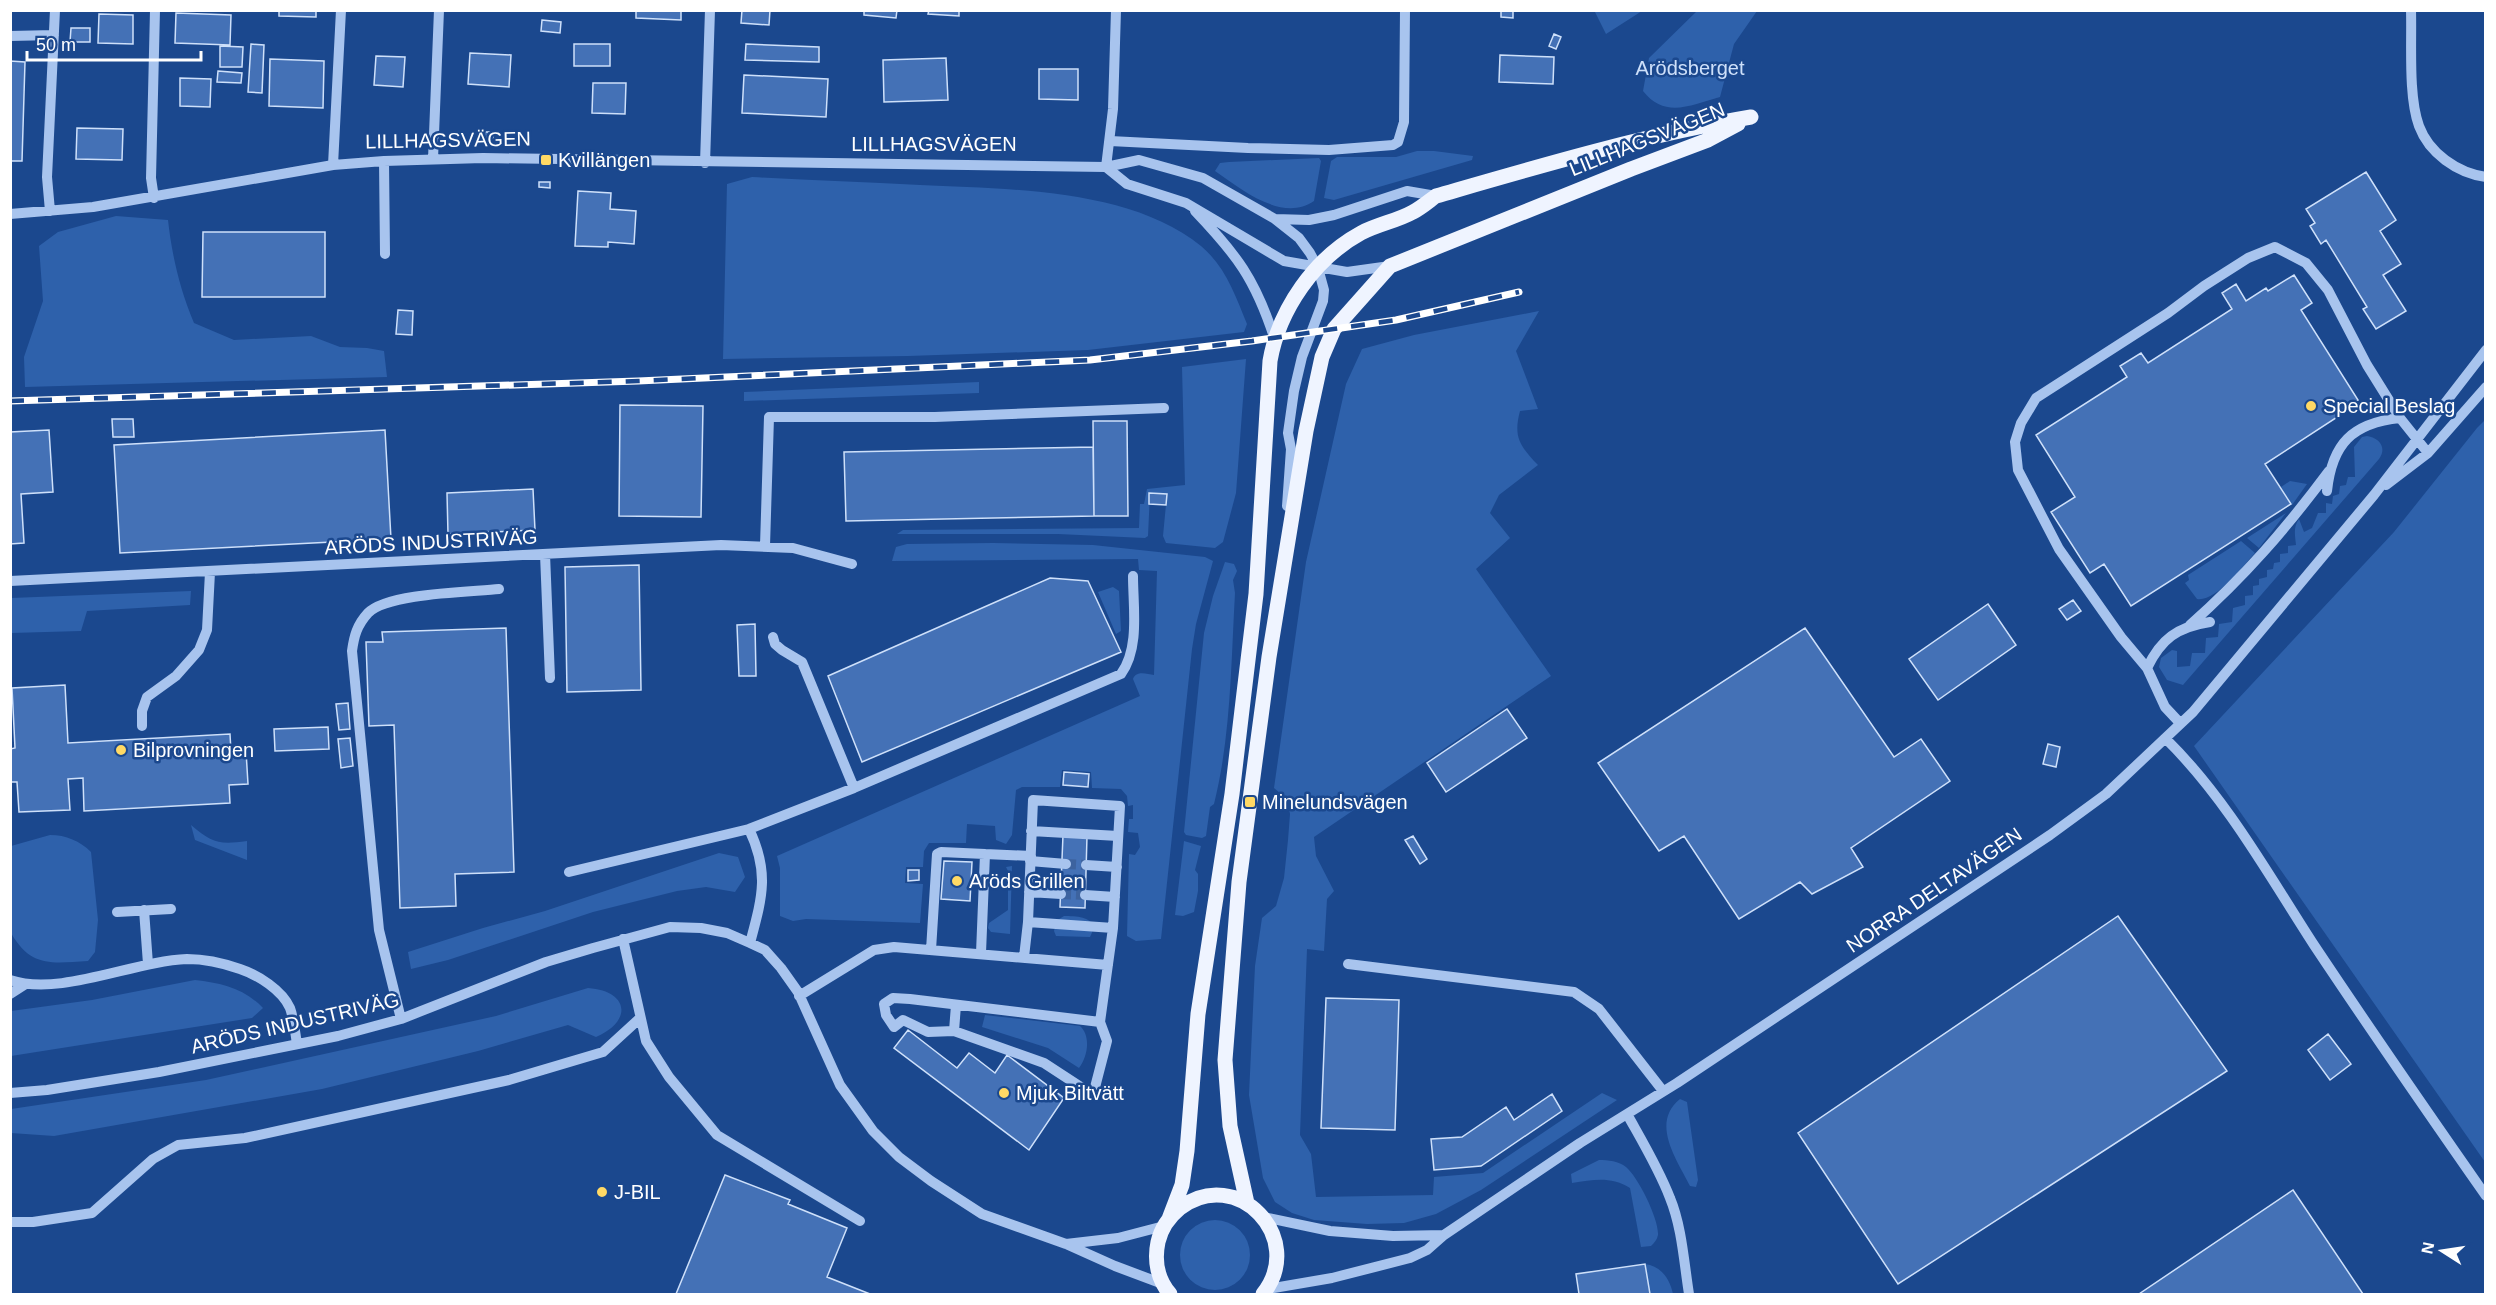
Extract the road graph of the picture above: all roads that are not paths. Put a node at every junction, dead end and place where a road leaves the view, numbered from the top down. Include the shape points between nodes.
1 (55, 10) edge
2 (155, 10) edge
3 (341, 10) edge
4 (439, 10) edge
5 (710, 10) edge
6 (1116, 10) edge
7 (1404, 10) edge
8 (2411, 10) edge
9 (54, 35) junction
10 (10, 36) edge
11 (1110, 141) junction
12 (434, 159) junction
13 (384, 161) junction
14 (705, 163) junction
15 (333, 165) junction
16 (1106, 167) junction
17 (2486, 177) edge
18 (1436, 196) junction
19 (154, 198) junction
20 (1186, 203) junction
21 (50, 211) junction
22 (10, 214) edge
23 (1275, 219) junction
24 (385, 254) dead end
25 (1390, 266) junction
26 (1318, 268) junction
27 (1274, 337) junction
28 (2486, 350) edge
29 (2486, 387) edge
30 (1164, 408) dead end
31 (2400, 418) junction
32 (2417, 439) junction
33 (2428, 453) junction
34 (2329, 471) junction
35 (2327, 491) dead end
36 (2374, 495) junction
37 (765, 546) junction
38 (545, 554) junction
39 (1284, 563) junction
40 (852, 564) dead end
41 (210, 572) junction
42 (1133, 576) dead end
43 (10, 581) edge
44 (500, 589) dead end
45 (2210, 622) dead end
46 (2190, 625) junction
47 (773, 637) dead end
48 (2147, 668) junction
49 (550, 678) dead end
50 (2180, 723) junction
51 (142, 726) dead end
52 (2166, 739) junction
53 (854, 788) junction
54 (749, 829) junction
55 (1032, 831) junction
56 (1118, 836) junction
57 (985, 854) junction
58 (1030, 858) junction
59 (1066, 864) tunnel mouth
60 (1086, 865) tunnel mouth
61 (1117, 867) junction
62 (569, 872) dead end
63 (1029, 892) junction
64 (1061, 894) tunnel mouth
65 (1085, 895) tunnel mouth
66 (1115, 897) junction
67 (171, 909) dead end
68 (144, 910) junction
69 (117, 912) dead end
70 (1028, 922) junction
71 (1113, 928) junction
72 (623, 939) junction
73 (750, 943) junction
74 (931, 950) junction
75 (981, 953) junction
76 (1024, 957) junction
77 (148, 964) junction
78 (1348, 964) dead end
79 (1108, 965) junction
80 (10, 980) edge
81 (24, 985) junction
82 (10, 994) edge
83 (799, 996) junction
84 (956, 1005) junction
85 (401, 1018) junction
86 (639, 1020) junction
87 (1100, 1022) junction
88 (954, 1031) junction
89 (297, 1044) junction
90 (1663, 1091) junction
91 (10, 1093) edge
92 (1627, 1114) junction
93 (2486, 1196) edge
94 (1246, 1203) junction
95 (1263, 1217) junction
96 (860, 1221) dead end
97 (10, 1222) edge
98 (1167, 1222) junction
99 (1444, 1235) junction
100 (1066, 1244) junction
101 (1167, 1289) edge
102 (1265, 1292) edge
103 (1689, 1294) edge

1 - 9 street
2 - 19 street via 151,178
3 - 15 street
4 - 12 street
5 - 14 street
6 - 11 street
7 - 11 street via 1404,122 1398,142 1393,145 1329,150
8 - 17 street via 2419,128 2447,162 2462,171
9 - 10 street
9 - 21 street via 47,177
11 - 16 street
12 - 13 street, LILLHAGSVÄGEN
12 - 14 street, LILLHAGSVÄGEN
13 - 15 street, LILLHAGSVÄGEN
13 - 24 street
14 - 16 street, LILLHAGSVÄGEN
15 - 19 street, LILLHAGSVÄGEN
16 - 20 street, LILLHAGSVÄGEN via 1127,184
16 - 23 street, LILLHAGSVÄGEN via 1139,160 1179,170 1203,178
18 - 23 street, LILLHAGSVÄGEN via 1407,191 1334,215 1309,220
18 - 25 main road, LILLHAGSVÄGEN via 1654,136 1751,117 1708,140
18 - 26 main road, LILLHAGSVÄGEN via 1413,212 1362,233
19 - 21 street, LILLHAGSVÄGEN
20 - 26 street, LILLHAGSVÄGEN via 1284,261
20 - 27 street, LILLHAGSVÄGEN via 1247,272
21 - 22 street, LILLHAGSVÄGEN
23 - 26 street, LILLHAGSVÄGEN via 1299,238
25 - 26 street, LILLHAGSVÄGEN via 1347,272
25 - 39 main road, LILLHAGSVÄGEN via 1334,329 1322,357
26 - 27 main road, LILLHAGSVÄGEN via 1292,301
26 - 39 street, LILLHAGSVÄGEN via 1323,301 1302,357 1288,433 1291,449
27 - 98 main road via 1256,594 1232,794 1198,1014 1182,1185
28 - 32 street, NORRA DELTAVÄGEN
29 - 33 street, NORRA DELTAVÄGEN
30 - 37 street via 935,417 769,417
31 - 32 street
31 - 34 street via 2371,423 2352,433 2336,451
31 - 48 street via 2328,290 2306,263 2275,247 2248,258 2036,398 2015,442 2018,470 2059,549
32 - 33 street
32 - 36 street, NORRA DELTAVÄGEN
33 - 36 street, NORRA DELTAVÄGEN
34 - 35 street
34 - 46 street via 2267,551
36 - 50 street, NORRA DELTAVÄGEN
37 - 38 street, ARÖDS INDUSTRIVÄG
37 - 40 street, ARÖDS INDUSTRIVÄG via 793,548
38 - 41 street, ARÖDS INDUSTRIVÄG
38 - 49 street
39 - 94 main road via 1239,882 1225,1060 1230,1126
41 - 43 street, ARÖDS INDUSTRIVÄG
41 - 51 street via 207,630 199,650 176,676 147,697
42 - 53 street via 1132,650 1121,674
44 - 85 street via 405,597 370,611 356,628 352,651 380,930
45 - 46 street
46 - 48 street via 2156,649
47 - 53 street via 775,644 802,662
48 - 50 street via 2165,707
50 - 52 street, NORRA DELTAVÄGEN
52 - 90 street, NORRA DELTAVÄGEN via 2106,794 2050,835
52 - 93 street via 2224,807
53 - 54 street
54 - 62 street
54 - 73 street via 759,850 762,895
55 - 56 street
55 - 56 street via 1033,800 1120,806
55 - 58 street
56 - 61 street
57 - 58 street
57 - 74 street via 937,854
57 - 75 street
58 - 59 street
58 - 63 street
60 - 61 street
61 - 66 street
63 - 64 street
63 - 70 street
65 - 66 street
66 - 71 street
67 - 68 street
68 - 69 street
68 - 77 street
70 - 71 street
70 - 76 street
71 - 79 street
72 - 73 street, ARÖDS INDUSTRIVÄG via 670,927 727,933
72 - 85 street, ARÖDS INDUSTRIVÄG via 546,962
72 - 86 street
73 - 83 street, ARÖDS INDUSTRIVÄG via 765,950
74 - 75 street
74 - 83 street via 874,950
75 - 76 street
76 - 79 street
77 - 81 street via 60,983
77 - 89 street via 187,959 254,974 289,1006
78 - 90 street via 1574,992 1599,1010
79 - 87 street
80 - 81 street
81 - 82 street
83 - 100 street, ARÖDS INDUSTRIVÄG via 840,1085 873,1131 899,1157 982,1214
84 - 87 street
84 - 88 street
84 - 88 street via 893,998 884,1004 894,1027 903,1020 928,1032
85 - 89 street, ARÖDS INDUSTRIVÄG
86 - 96 street via 656,1059 717,1135
86 - 97 street via 603,1052 509,1080 245,1138 178,1145 153,1159 92,1213
87 - 88 street via 1107,1041 1093,1095 1044,1063
89 - 91 street, ARÖDS INDUSTRIVÄG via 159,1072
90 - 92 street, NORRA DELTAVÄGEN
92 - 99 street, NORRA DELTAVÄGEN
92 - 103 street via 1671,1199
94 - 95 main road
94 - 98 main road via 1227,1196 1205,1197 1185,1204
95 - 99 street via 1330,1231
95 - 102 main road via 1277,1246 1276,1269
98 - 100 street, ARÖDS INDUSTRIVÄG via 1118,1238
98 - 101 main road via 1156,1255
99 - 102 street, NORRA DELTAVÄGEN via 1410,1258
100 - 101 street, ARÖDS INDUSTRIVÄG

